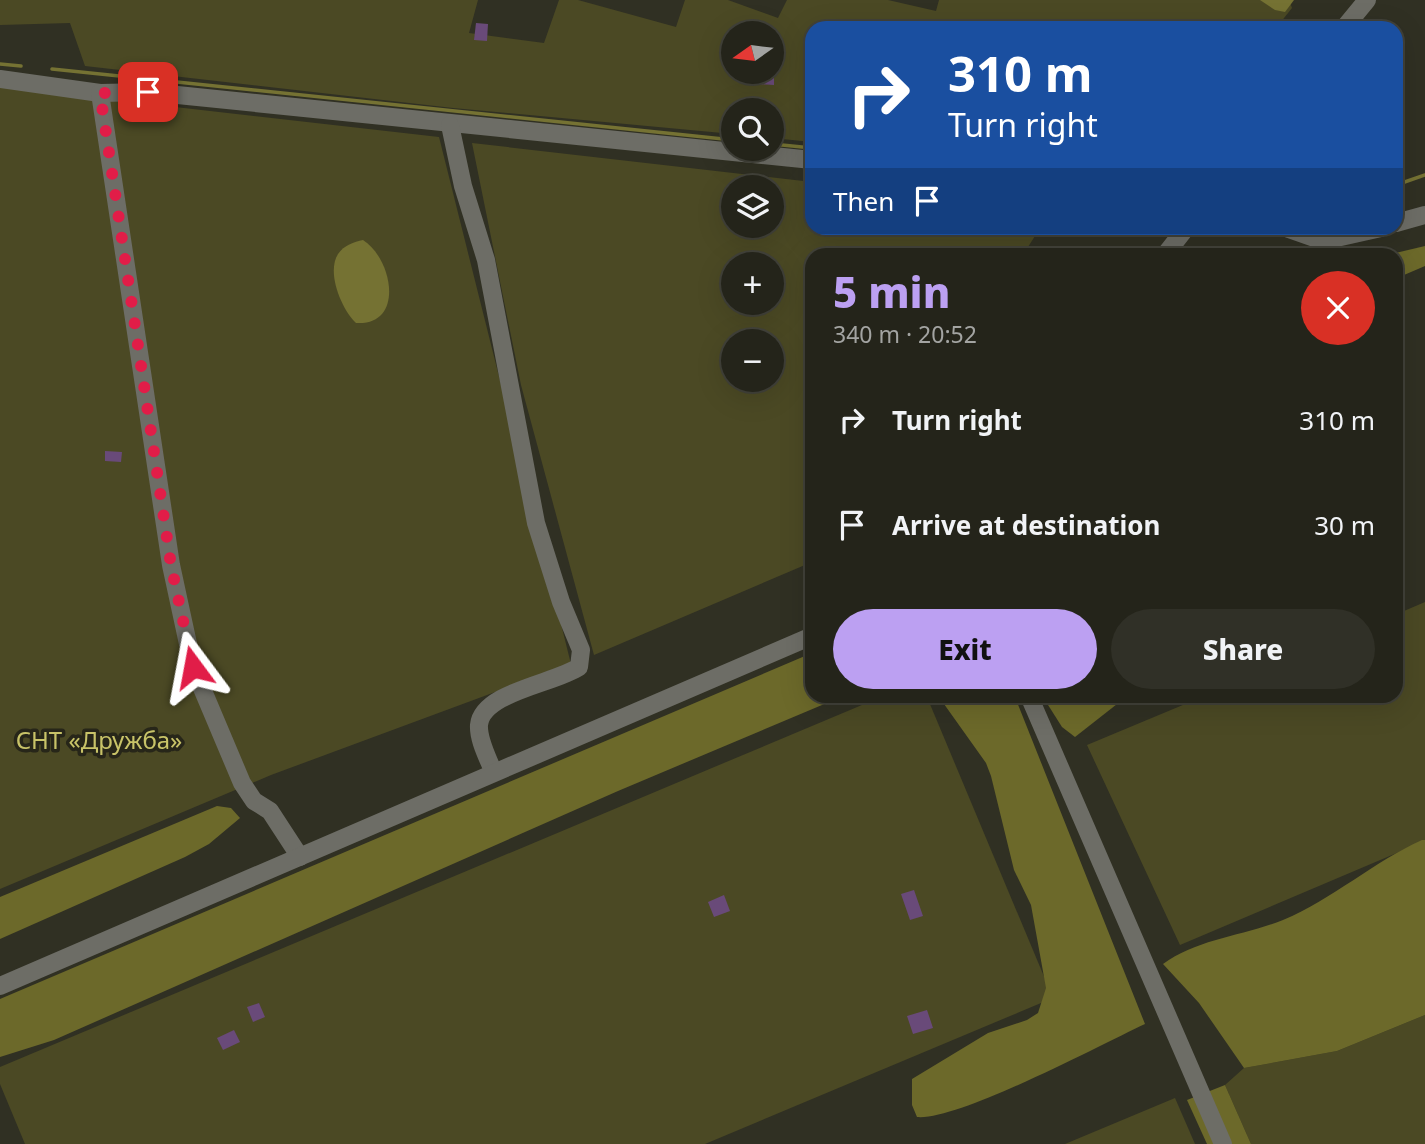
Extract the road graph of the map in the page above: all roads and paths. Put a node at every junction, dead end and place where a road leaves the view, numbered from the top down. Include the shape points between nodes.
1 (1360, 3) edge
2 (1348, 21) edge
3 (0, 79) edge
4 (100, 93) junction
5 (450, 125) junction
6 (805, 159) edge
7 (1425, 215) edge
8 (1403, 221) edge
9 (1305, 235) edge
10 (1349, 235) edge
11 (805, 639) edge
12 (1032, 703) edge
13 (494, 771) junction
14 (300, 857) junction
15 (0, 986) edge
16 (1223, 1144) edge

1 - 2 street
3 - 4 street
4 - 5 street via 148,92
4 - 14 street via 171,565 193,667 242,783 254,801 270,811
5 - 6 street
5 - 13 street via 486,260 536,523 581,650 579,667 571,673 519,690 481,717 481,737
7 - 8 street
9 - 10 street via 1322,241
11 - 13 street
12 - 16 street
13 - 14 street
14 - 15 street

